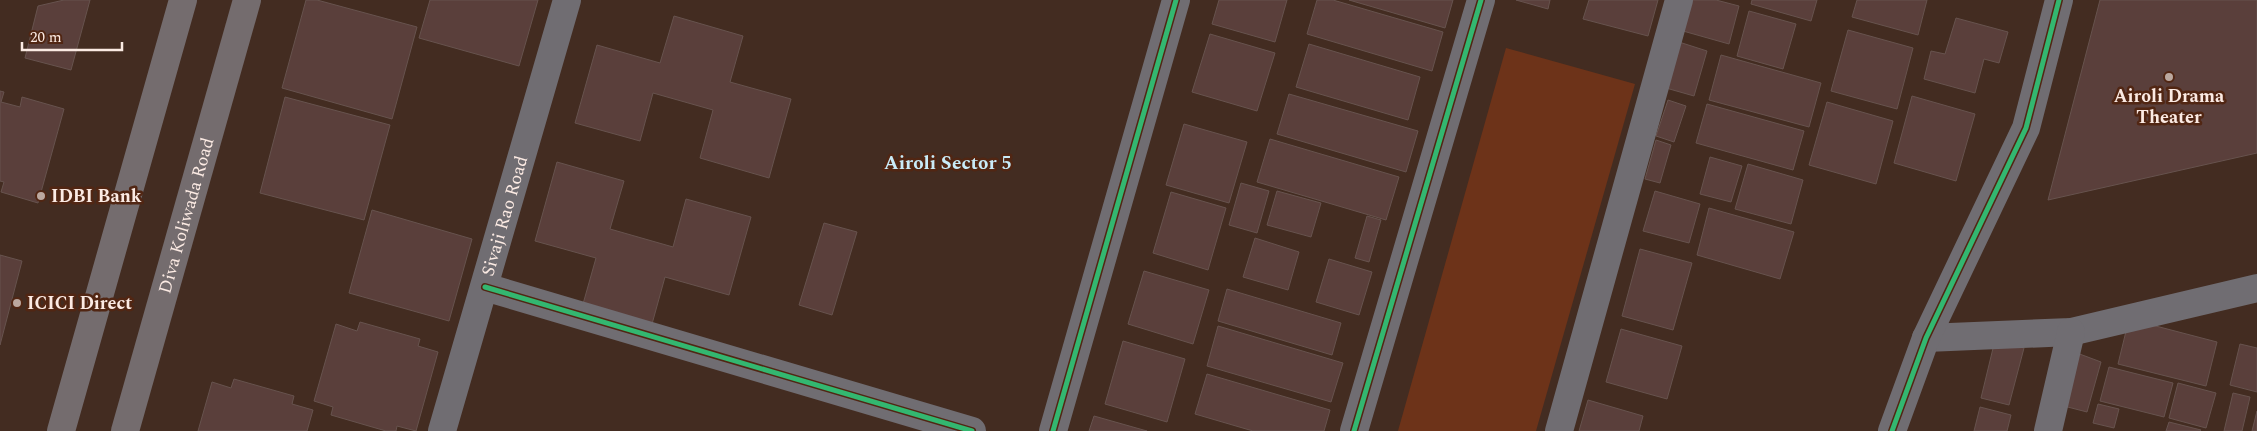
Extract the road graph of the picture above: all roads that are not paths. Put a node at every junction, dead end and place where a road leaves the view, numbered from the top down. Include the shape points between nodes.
1 (183, 0) edge
2 (247, 0) edge
3 (567, 0) edge
4 (1176, 0) edge
5 (1481, 0) edge
6 (1679, 0) edge
7 (2059, 0) edge
8 (484, 287) junction
9 (2257, 288) edge
10 (2071, 332) junction
11 (1926, 338) junction
12 (61, 431) edge
13 (124, 431) edge
14 (442, 431) edge
15 (972, 431) edge
16 (1054, 431) edge
17 (1354, 431) edge
18 (1558, 431) edge
19 (1892, 431) edge
20 (2048, 431) edge

1 - 12 main road
2 - 13 main road, Diva Koliwada Road
3 - 8 street, Sivaji Rao Road
4 - 16 street
5 - 17 street
6 - 18 street
7 - 11 street via 2026,128
8 - 14 street, Sivaji Rao Road
8 - 15 street
9 - 10 street
10 - 11 street
10 - 20 street
11 - 19 street

